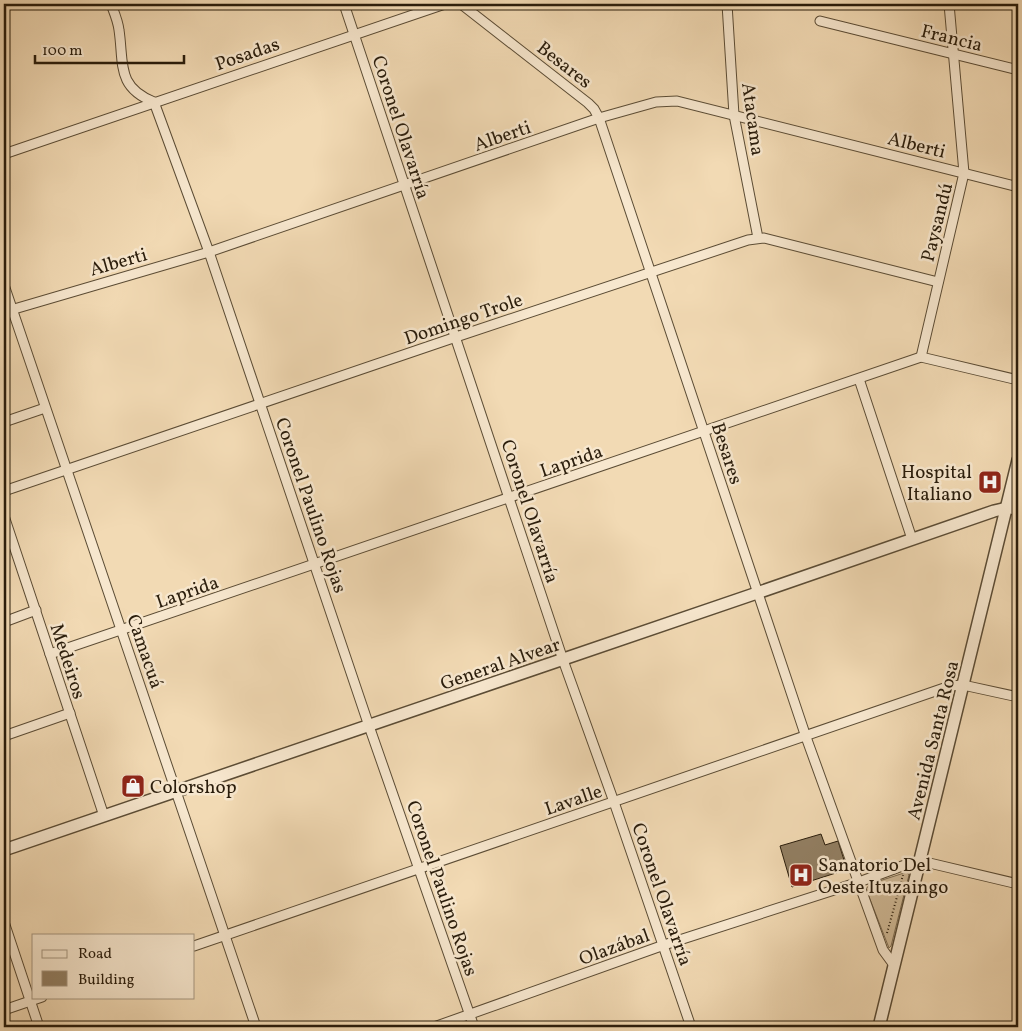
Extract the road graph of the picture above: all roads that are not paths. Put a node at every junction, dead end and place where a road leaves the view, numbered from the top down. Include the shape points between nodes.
1 (111, 4) edge
2 (344, 4) edge
3 (445, 4) edge
4 (461, 4) edge
5 (727, 4) edge
6 (949, 4) edge
7 (820, 21) dead end
8 (354, 34) junction
9 (953, 54) junction
10 (1018, 70) edge
11 (154, 102) junction
12 (734, 115) junction
13 (599, 118) junction
14 (4, 154) edge
15 (964, 173) junction
16 (404, 186) junction
17 (1018, 187) edge
18 (758, 238) junction
19 (209, 252) junction
20 (650, 272) junction
21 (938, 282) junction
22 (4, 285) edge
23 (8, 311) edge
24 (456, 337) junction
25 (921, 357) junction
26 (859, 379) junction
27 (1018, 380) edge
28 (261, 404) junction
29 (45, 408) junction
30 (4, 422) edge
31 (703, 432) junction
32 (1018, 460) edge
33 (66, 469) junction
34 (4, 491) edge
35 (509, 498) junction
36 (1012, 510) edge
37 (4, 516) edge
38 (912, 539) junction
39 (316, 564) junction
40 (757, 593) junction
41 (36, 610) junction
42 (4, 622) edge
43 (122, 630) junction
44 (50, 654) junction
45 (563, 660) junction
46 (963, 685) junction
47 (1018, 697) edge
48 (70, 713) junction
49 (369, 726) junction
50 (4, 736) edge
51 (806, 736) junction
52 (176, 792) junction
53 (614, 802) junction
54 (104, 816) junction
55 (4, 850) edge
56 (920, 861) junction
57 (419, 870) junction
58 (859, 882) junction
59 (1018, 884) edge
60 (4, 922) edge
61 (224, 936) junction
62 (664, 945) junction
63 (195, 946) edge
64 (894, 965) junction
65 (39, 998) edge
66 (30, 1001) junction
67 (4, 1010) edge
68 (470, 1015) junction
69 (39, 1027) edge
70 (256, 1027) edge
71 (434, 1027) edge
72 (474, 1027) edge
73 (691, 1027) edge
74 (879, 1027) edge

1 - 11 street via 119,29 126,77 136,94
2 - 8 street, Coronel Olavarría
3 - 8 street, Posadas
4 - 13 street, Besares via 588,103
5 - 12 street, Atacama
6 - 9 street, Paysandú
7 - 9 street, Francia
8 - 11 street, Posadas
8 - 16 street, Coronel Olavarría
9 - 10 street, Francia
9 - 15 street, Paysandú
11 - 14 street, Posadas
11 - 19 street, Coronel Paulino Rojas
12 - 13 street, Alberti via 667,101
12 - 15 street, Alberti
12 - 18 street, Atacama
13 - 16 street, Alberti
13 - 20 street, Besares
15 - 17 street, Alberti
15 - 21 street, Paysandú
16 - 19 street, Alberti
16 - 24 street, Coronel Olavarría
18 - 20 street, Domingo Trole
18 - 21 street, Domingo Trole
19 - 23 street, Alberti
19 - 28 street, Coronel Paulino Rojas
20 - 24 street, Domingo Trole
20 - 31 street, Besares
21 - 25 street, Paysandú
22 - 23 street, Camacuá
23 - 29 street, Camacuá
24 - 28 street, Domingo Trole
24 - 35 street, Coronel Olavarría
25 - 26 street, Laprida
25 - 27 street
26 - 31 street, Laprida
26 - 38 street
28 - 33 street, Domingo Trole
28 - 39 street, Coronel Paulino Rojas
29 - 30 street
29 - 33 street, Camacuá
31 - 35 street, Laprida
31 - 40 street, Besares
32 - 36 street, Avenida Santa Rosa
33 - 34 street, Domingo Trole
33 - 43 street, Camacuá
35 - 39 street, Laprida
35 - 45 street, Coronel Olavarría
36 - 38 street, General Alvear via 994,511
36 - 46 street, Avenida Santa Rosa
37 - 41 street, Medeiros
38 - 40 street, General Alvear
39 - 43 street, Laprida
39 - 49 street, Coronel Paulino Rojas
40 - 45 street, General Alvear
40 - 51 street, Besares
41 - 42 street
41 - 44 street, Medeiros
43 - 44 street, Laprida
43 - 52 street, Camacuá
44 - 48 street, Medeiros
45 - 49 street, General Alvear
45 - 53 street, Coronel Olavarría
46 - 47 street
46 - 51 street, Lavalle via 950,686
46 - 56 street, Avenida Santa Rosa
48 - 50 street
48 - 54 street, Medeiros
49 - 52 street, General Alvear
49 - 57 street, Coronel Paulino Rojas
51 - 53 street, Lavalle
51 - 58 street, Besares
52 - 54 street, General Alvear
52 - 61 street, Camacuá
53 - 57 street, Lavalle
53 - 62 street, Coronel Olavarría
54 - 55 street, General Alvear
56 - 58 street, Olazábal
56 - 59 street
56 - 64 street, Avenida Santa Rosa
57 - 61 street, Lavalle
57 - 68 street, Coronel Paulino Rojas
58 - 62 street, Olazábal
58 - 64 street, Besares via 883,950
60 - 66 street
61 - 63 street, Lavalle
61 - 70 street, Camacuá
62 - 68 street, Olazábal
62 - 73 street, Coronel Olavarría
64 - 74 street, Avenida Santa Rosa
65 - 66 street
66 - 67 street
66 - 69 street
68 - 71 street, Olazábal
68 - 72 street, Coronel Paulino Rojas

